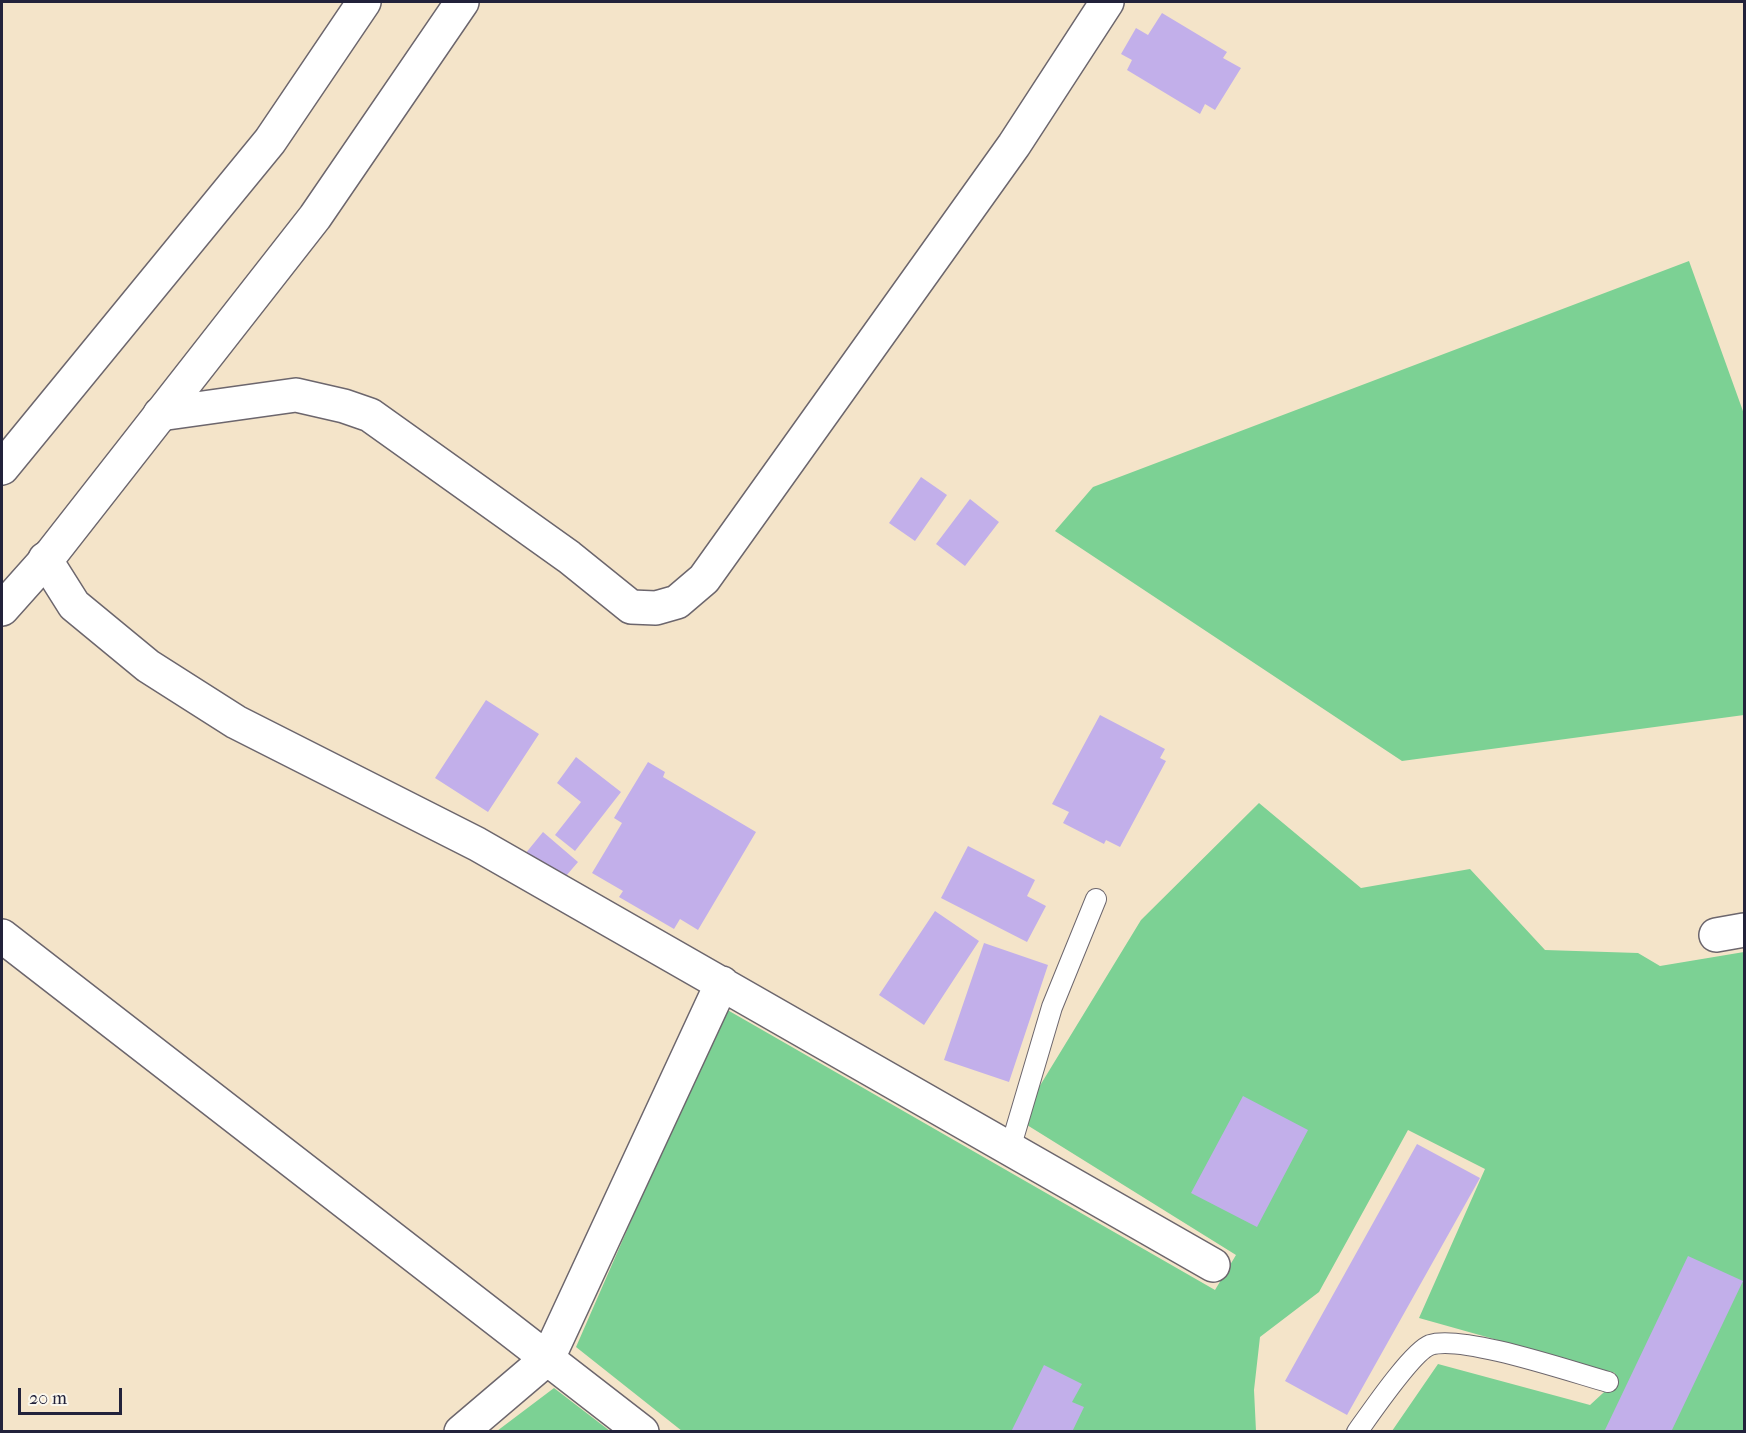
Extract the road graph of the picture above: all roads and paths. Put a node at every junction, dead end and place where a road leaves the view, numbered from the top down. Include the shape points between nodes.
1 (364, 2) edge
2 (462, 2) edge
3 (1107, 2) edge
4 (160, 414) junction
5 (2, 468) edge
6 (45, 559) junction
7 (2, 609) edge
8 (1096, 899) dead end
9 (2, 936) edge
10 (722, 983) junction
11 (1010, 1149) junction
12 (1213, 1266) dead end
13 (548, 1358) junction
14 (1608, 1382) dead end
15 (462, 1431) edge
16 (642, 1431) edge
17 (1357, 1431) edge

1 - 5 main road via 270,141
2 - 4 main road via 315,217
3 - 4 main road via 1014,146 704,579 677,602 656,608 631,607 569,557 370,415 296,395
4 - 6 main road
6 - 7 main road
6 - 10 main road via 74,605 148,666 236,722 477,844
8 - 11 lane via 1052,1007
9 - 13 main road
10 - 11 main road
10 - 13 main road
11 - 12 main road
13 - 15 main road
13 - 16 main road
14 - 17 lane via 1462,1342 1429,1345 1407,1365

